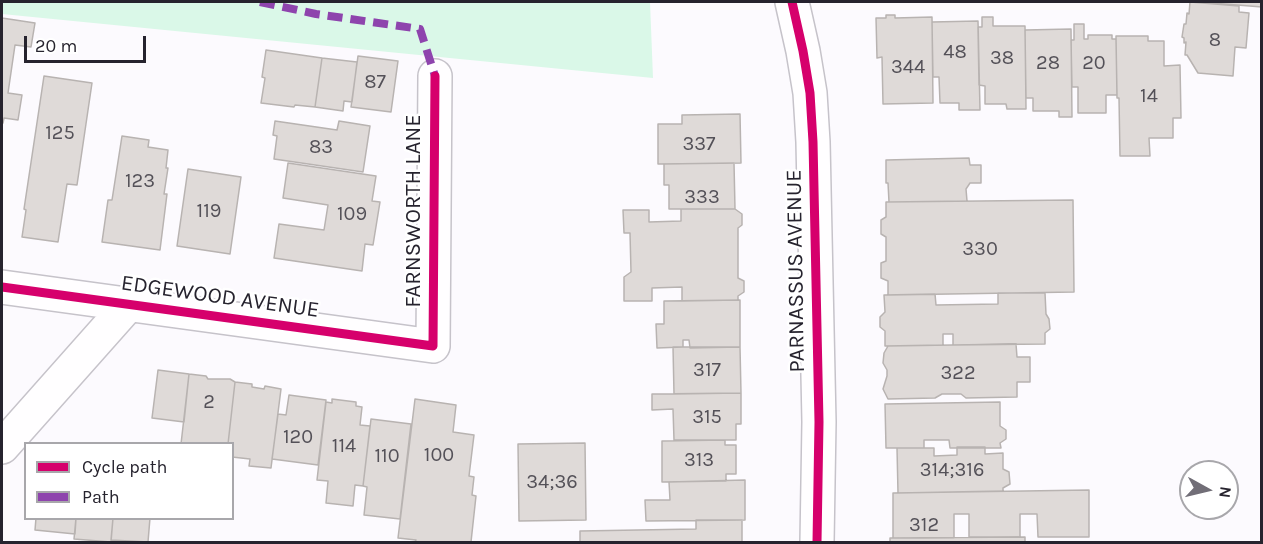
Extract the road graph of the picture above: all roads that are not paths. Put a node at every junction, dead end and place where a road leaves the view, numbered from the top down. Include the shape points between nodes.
1 (792, 2) edge
2 (435, 76) dead end
3 (2, 287) edge
4 (129, 304) junction
5 (433, 346) joint
6 (2, 447) edge
7 (817, 543) edge

1 - 7 street, PARNASSUS AVENUE via 809,82 813,142 819,422
2 - 5 street, FARNSWORTH LANE
3 - 4 street, EDGEWOOD AVENUE
4 - 5 street, EDGEWOOD AVENUE
4 - 6 street

